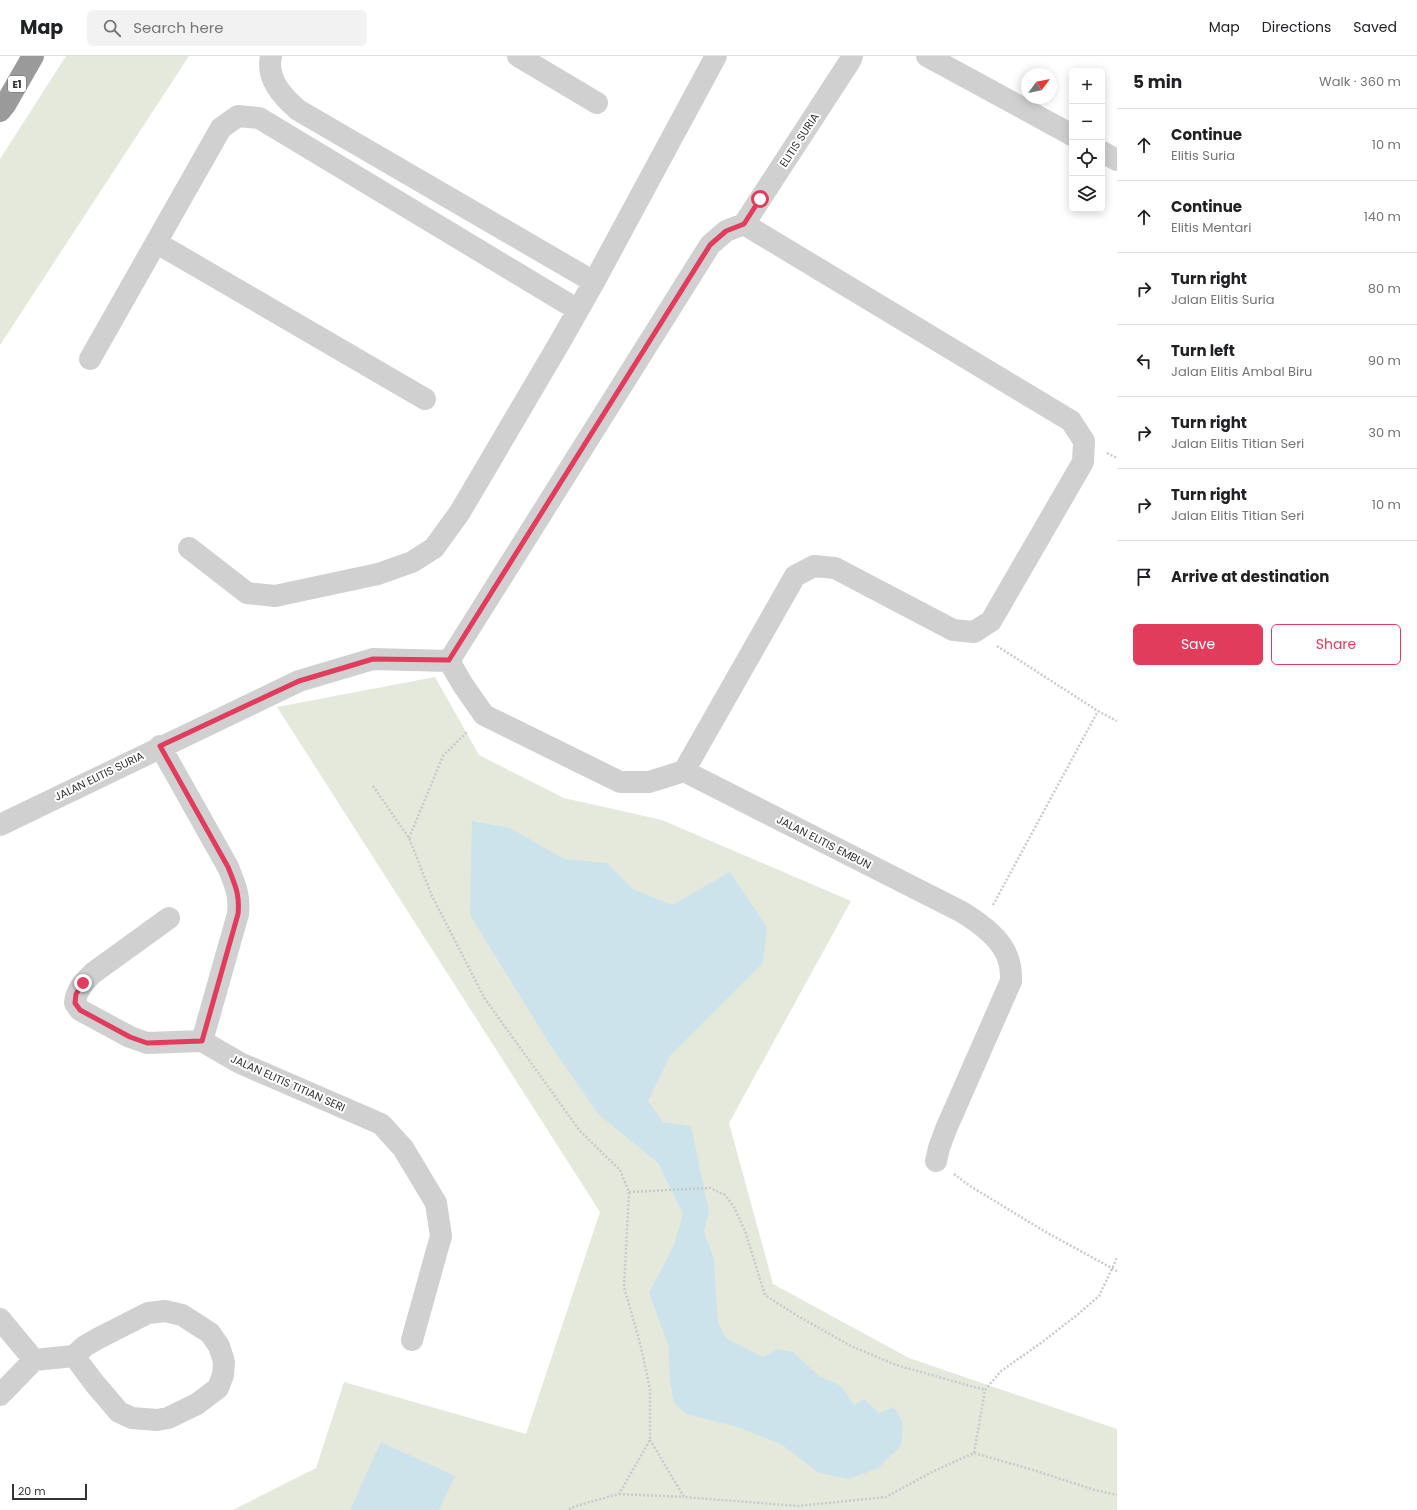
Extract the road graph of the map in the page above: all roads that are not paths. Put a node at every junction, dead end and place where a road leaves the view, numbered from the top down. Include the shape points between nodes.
1 (33, 56) edge
2 (271, 56) edge
3 (518, 56) edge
4 (716, 56) edge
5 (852, 56) edge
6 (927, 56) edge
7 (597, 103) dead end
8 (0, 111) edge
9 (1069, 133) edge
10 (1105, 154) edge
11 (1117, 160) edge
12 (744, 224) junction
13 (157, 243) junction
14 (594, 282) junction
15 (578, 310) junction
16 (90, 359) dead end
17 (425, 399) dead end
18 (189, 548) dead end
19 (449, 660) junction
20 (160, 746) junction
21 (684, 771) junction
22 (0, 825) edge
23 (169, 918) dead end
24 (202, 1041) junction
25 (936, 1161) road end
26 (0, 1319) edge
27 (412, 1340) dead end
28 (74, 1356) junction
29 (34, 1360) junction
30 (0, 1395) edge

1 - 8 highway, E1
2 - 14 street via 273,79 283,97 298,110
3 - 7 street
4 - 14 street
5 - 12 street, ELITIS SURIA
6 - 9 street
10 - 11 street
12 - 19 street via 726,231 710,245
12 - 21 street via 1071,421 1084,441 1083,462 991,621 974,632 953,630 835,568 814,566 795,576
13 - 15 street via 221,128 238,116 259,118
13 - 16 street
13 - 17 street
14 - 15 street
15 - 18 street via 460,512 434,548 412,562 378,574 275,596 247,593
19 - 20 street, JALAN ELITIS SURIA via 373,659 299,681
19 - 21 street via 484,715 620,782 649,782
20 - 22 street, JALAN ELITIS SURIA
20 - 24 street via 228,867 236,885 239,901 238,914
21 - 25 street, JALAN ELITIS EMBUN via 962,912 982,925 1003,947 1009,962 1011,981 946,1129
23 - 24 street via 93,973 76,994 75,1003 80,1010 130,1037 147,1043
24 - 27 street, JALAN ELITIS TITIAN SERI via 240,1063 381,1124 403,1148 436,1203 441,1236
26 - 29 street
28 - 28 street via 103,1335 148,1314 165,1311 182,1315 210,1333 219,1346 224,1362 223,1375 218,1388 197,1404 168,1418 132,1418 119,1412
28 - 29 street
29 - 30 street

